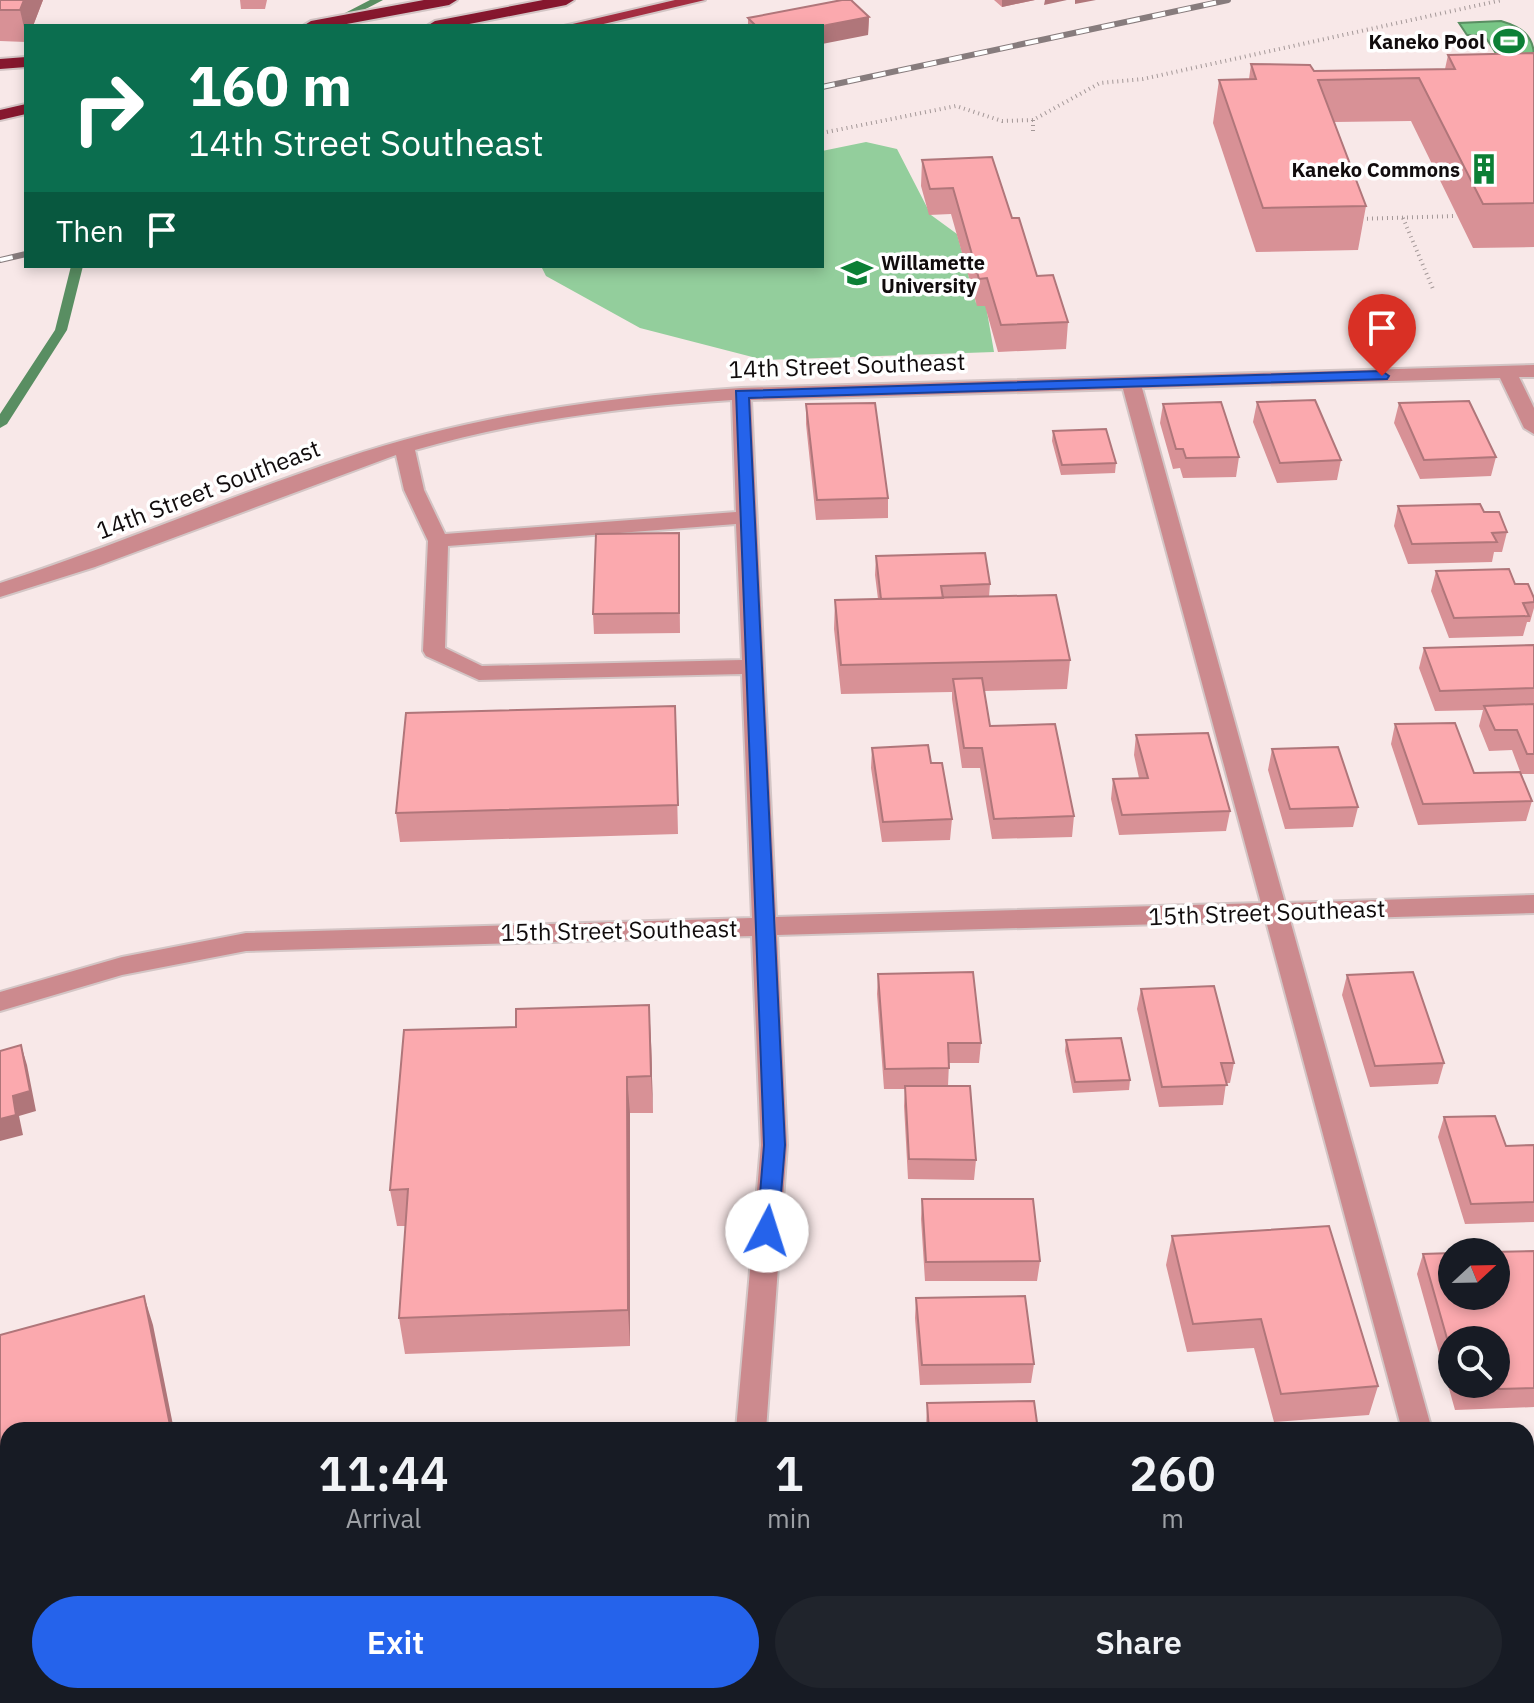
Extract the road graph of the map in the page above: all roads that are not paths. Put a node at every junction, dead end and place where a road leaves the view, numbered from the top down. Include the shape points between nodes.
1 (449, 0) edge
2 (566, 0) edge
3 (697, 0) edge
4 (322, 24) edge
5 (445, 24) edge
6 (582, 24) edge
7 (24, 64) edge
8 (0, 65) edge
9 (24, 109) edge
10 (0, 115) edge
11 (1534, 371) edge
12 (1507, 372) junction
13 (1131, 383) junction
14 (741, 394) junction
15 (1534, 428) edge
16 (404, 447) junction
17 (747, 517) junction
18 (438, 541) junction
19 (0, 590) edge
20 (754, 667) junction
21 (1534, 904) edge
22 (1275, 911) junction
23 (765, 926) junction
24 (0, 1002) edge
25 (752, 1422) edge
26 (1415, 1422) edge

1 - 4 highway
2 - 5 highway
3 - 6 main road
7 - 8 main road
9 - 10 highway
11 - 12 street, 14th Street Southeast
12 - 13 street, 14th Street Southeast
12 - 15 street
13 - 14 street, 14th Street Southeast
13 - 22 street
14 - 16 street, 14th Street Southeast via 531,415
14 - 17 street
16 - 18 street via 414,490
16 - 19 street, 14th Street Southeast
17 - 18 street
17 - 20 street
18 - 20 street via 434,651 479,673
20 - 23 street
21 - 22 street, 15th Street Southeast
22 - 23 street, 15th Street Southeast
22 - 26 street
23 - 24 street, 15th Street Southeast via 246,942 188,949
23 - 25 street via 774,1145

